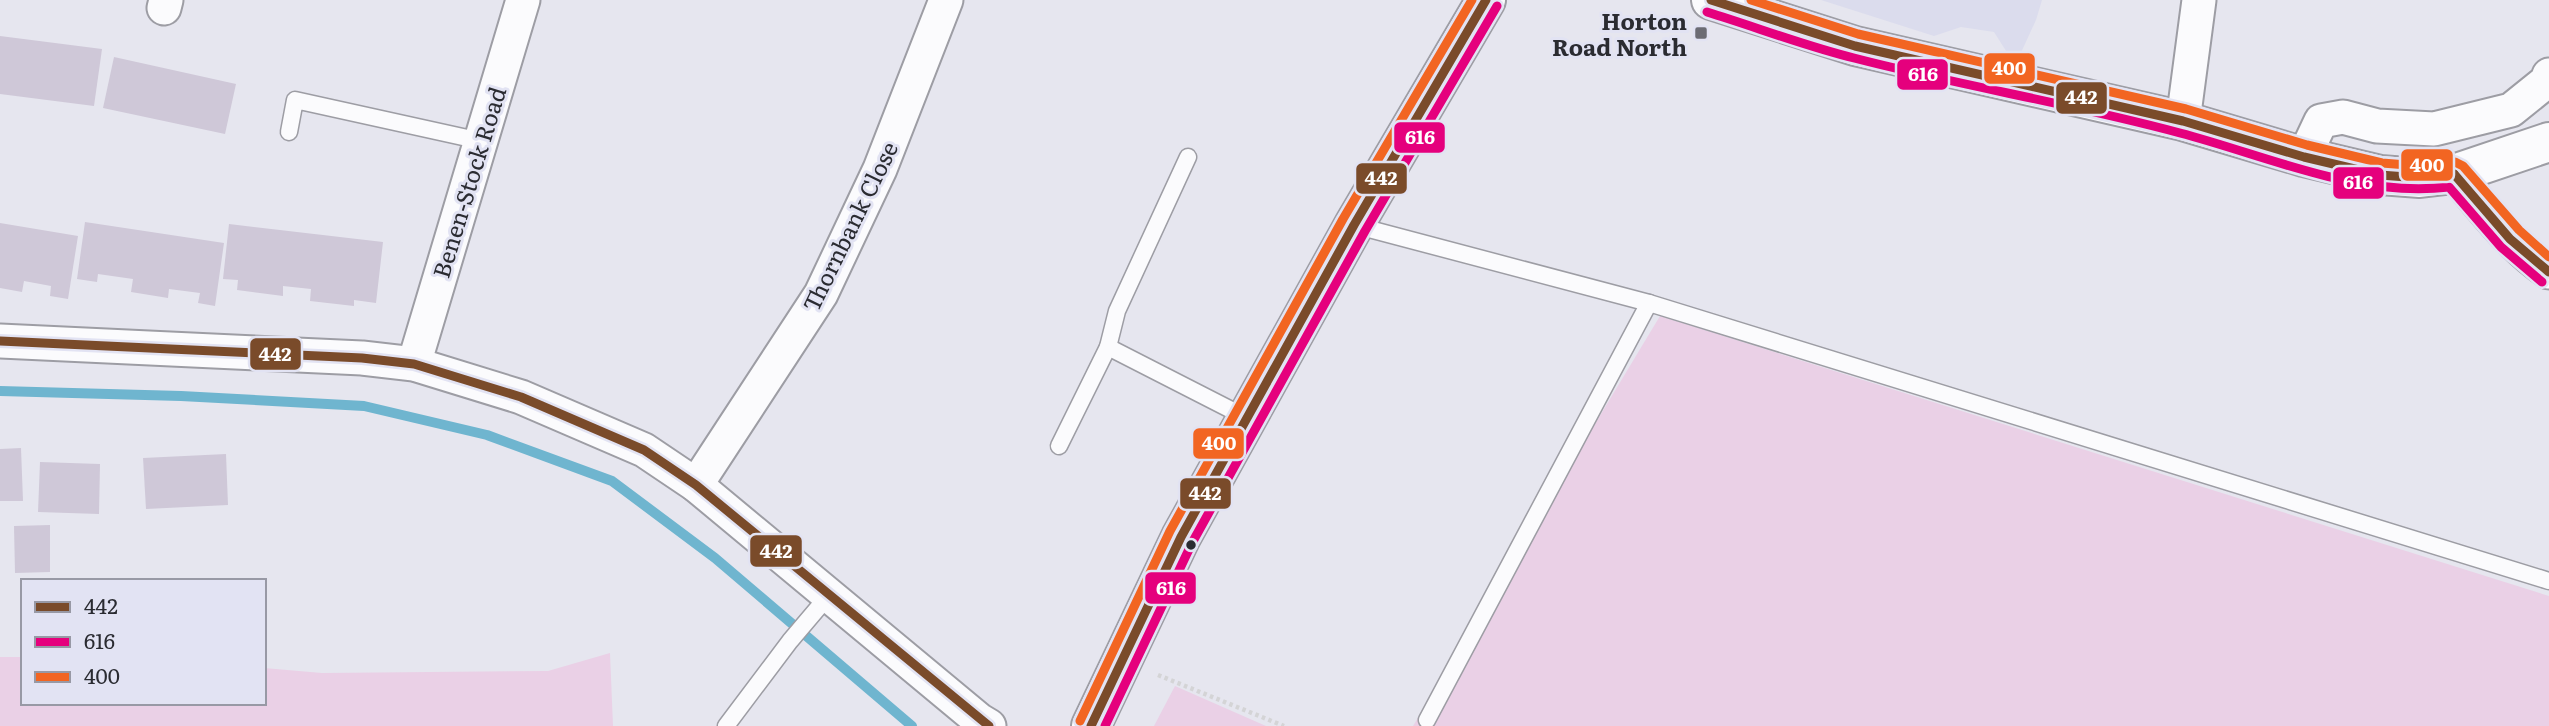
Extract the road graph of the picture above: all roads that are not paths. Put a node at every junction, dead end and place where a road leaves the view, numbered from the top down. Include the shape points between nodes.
1 (523, 0) edge
2 (1486, 0) edge
3 (1711, 0) edge
4 (2199, 0) edge
5 (941, 13) edge
6 (2549, 75) edge
7 (2183, 121) junction
8 (289, 132) dead end
9 (481, 141) junction
10 (2549, 142) edge
11 (1188, 158) dead end
12 (2304, 158) junction
13 (2454, 174) junction
14 (1354, 225) junction
15 (2549, 272) edge
16 (1649, 303) junction
17 (0, 341) edge
18 (1108, 347) junction
19 (414, 364) junction
20 (1247, 418) junction
21 (1059, 446) dead end
22 (696, 485) junction
23 (2549, 582) edge
24 (822, 603) junction
25 (1427, 720) dead end
26 (726, 726) edge
27 (989, 726) edge
28 (1091, 726) edge

1 - 9 street, Benen-Stock Road
2 - 14 street
3 - 7 street via 1855,46
4 - 7 street
5 - 22 street, Thornbank Close via 880,169 821,295
6 - 12 street via 2511,110 2434,129 2377,126 2343,117 2321,121
7 - 12 street
8 - 9 lane via 295,100
9 - 19 street, Benen-Stock Road
10 - 13 street
11 - 18 lane via 1117,311
12 - 13 street via 2380,175 2420,178
13 - 15 street via 2497,226
14 - 16 lane
14 - 20 street
16 - 23 lane
16 - 25 lane
17 - 19 street
18 - 20 lane
18 - 21 lane
19 - 22 street via 521,397 644,450
20 - 28 street via 1181,537
22 - 24 street
24 - 26 lane
24 - 27 street

